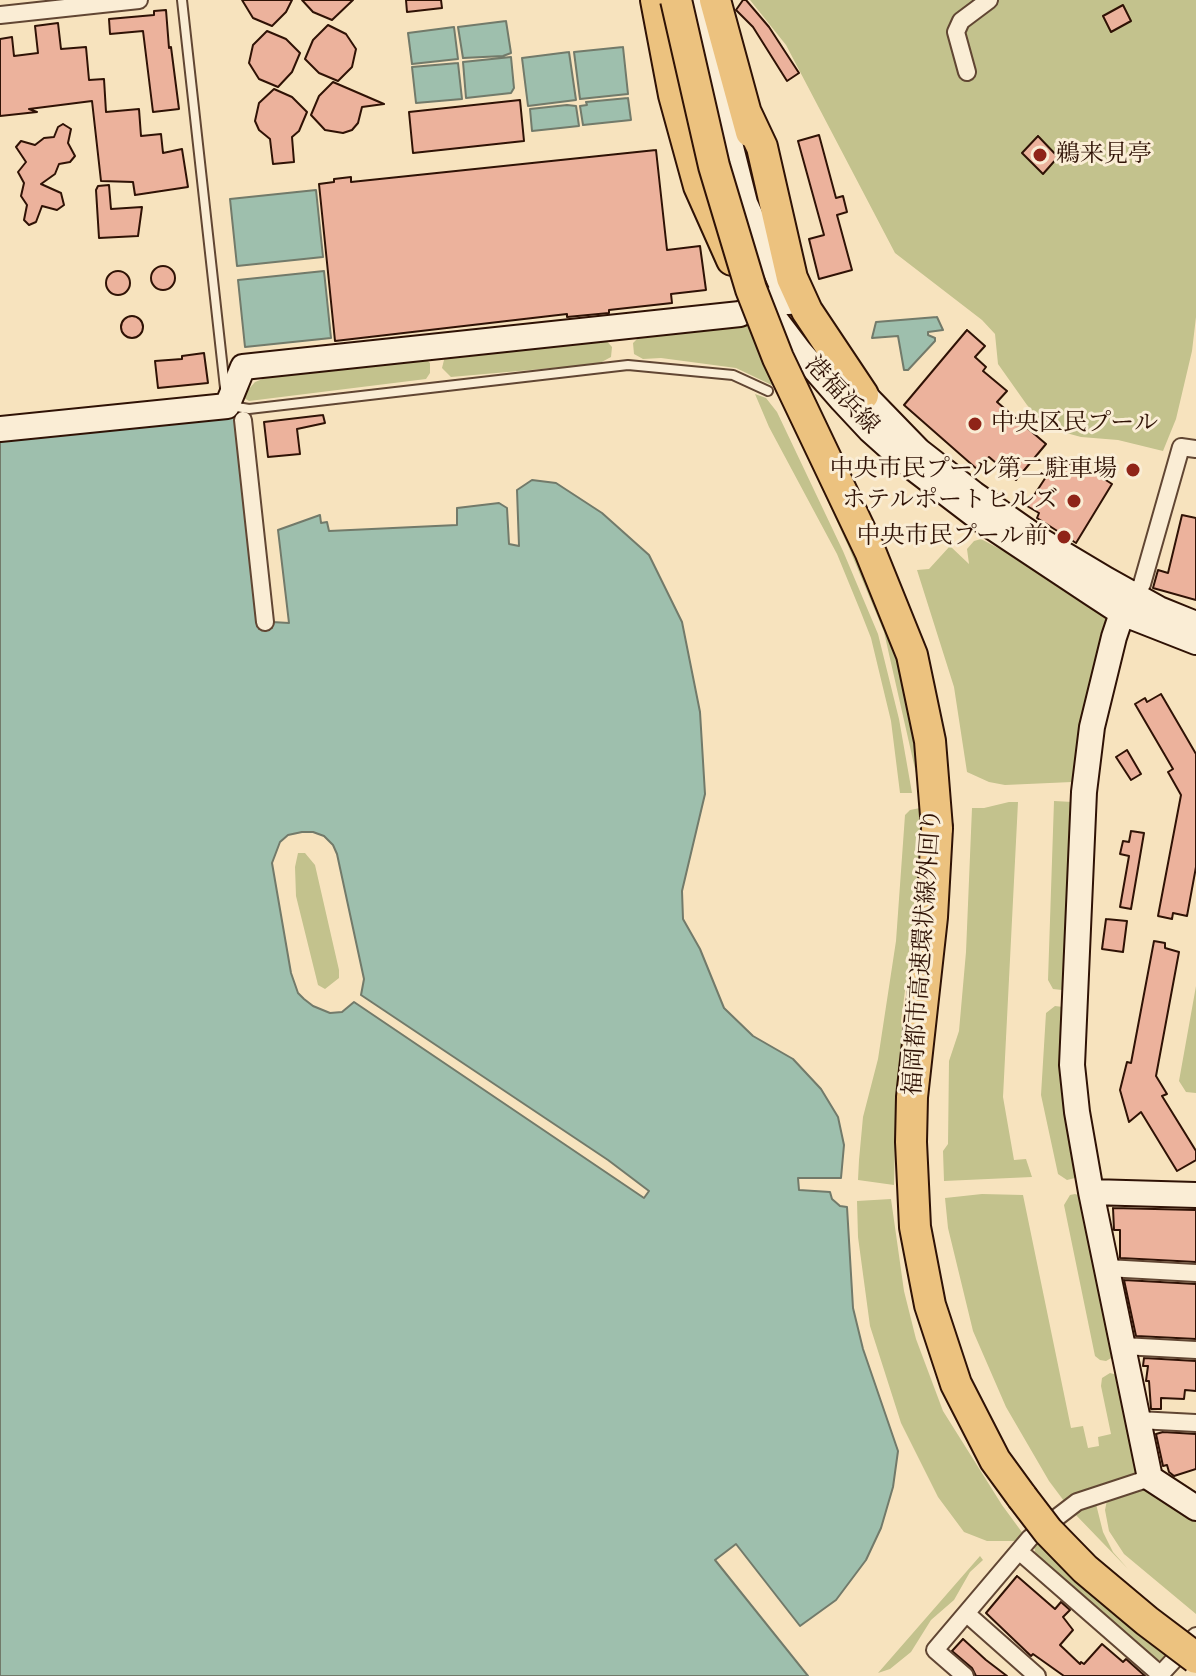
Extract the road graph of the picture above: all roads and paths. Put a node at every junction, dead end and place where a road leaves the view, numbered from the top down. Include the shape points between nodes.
1 (139, 0) edge
2 (182, 0) edge
3 (656, 0) edge
4 (676, 0) edge
5 (694, 0) edge
6 (715, 0) edge
7 (989, 0) edge
8 (0, 15) edge
9 (967, 72) dead end
10 (746, 113) junction
11 (774, 299) junction
12 (768, 391) dead end
13 (863, 395) junction
14 (235, 413) junction
15 (0, 429) edge
16 (1196, 449) edge
17 (1129, 604) junction
18 (265, 622) dead end
19 (1196, 624) edge
20 (1196, 642) edge
21 (946, 828) junction
22 (1091, 1192) junction
23 (1196, 1195) edge
24 (1107, 1268) junction
25 (1196, 1273) edge
26 (1123, 1346) junction
27 (1196, 1350) edge
28 (1138, 1420) junction
29 (1196, 1423) edge
30 (1150, 1478) junction
31 (1029, 1491) junction
32 (1196, 1508) edge
33 (1020, 1552) junction
34 (967, 1614) junction
35 (1196, 1636) edge
36 (1196, 1658) edge
37 (965, 1676) edge
38 (1037, 1676) edge
39 (1160, 1676) edge

1 - 8 street
2 - 14 lane
3 - 11 highway via 699,186 741,280
4 - 11 street, 港福浜線 via 721,184
4 - 21 highway, 福岡都市高速環状線外回り, bridge via 714,166 751,289 912,655
5 - 11 street, 港福浜線
5 - 21 highway via 768,282 931,650 949,738
6 - 10 highway
7 - 9 street via 961,21 956,32
10 - 11 highway via 770,211
10 - 13 highway via 762,147 792,278 807,311
11 - 13 street, 港福浜線
11 - 14 street via 740,314 243,367
11 - 17 street, 港福浜線 via 800,352 908,464 1003,535
12 - 14 lane via 733,375 628,365
13 - 17 street, 港福浜線 via 919,451
14 - 15 street
14 - 18 street
16 - 17 street via 1181,447 1142,584
17 - 19 street, 港福浜線
17 - 20 street, 港福浜線
17 - 22 street via 1092,727 1084,792 1072,1065
21 - 31 highway, 福岡都市高速環状線外回り via 932,917 912,1182 930,1263 974,1376
22 - 23 street
22 - 24 street
24 - 25 street
24 - 26 street
26 - 27 street
26 - 28 street
28 - 29 street
28 - 30 street
30 - 32 street
30 - 33 street via 1077,1502
31 - 35 highway
31 - 36 highway, bridge via 1048,1531 1085,1569
33 - 34 street
33 - 39 street
34 - 37 street via 935,1650
34 - 38 street
35 - 39 street

